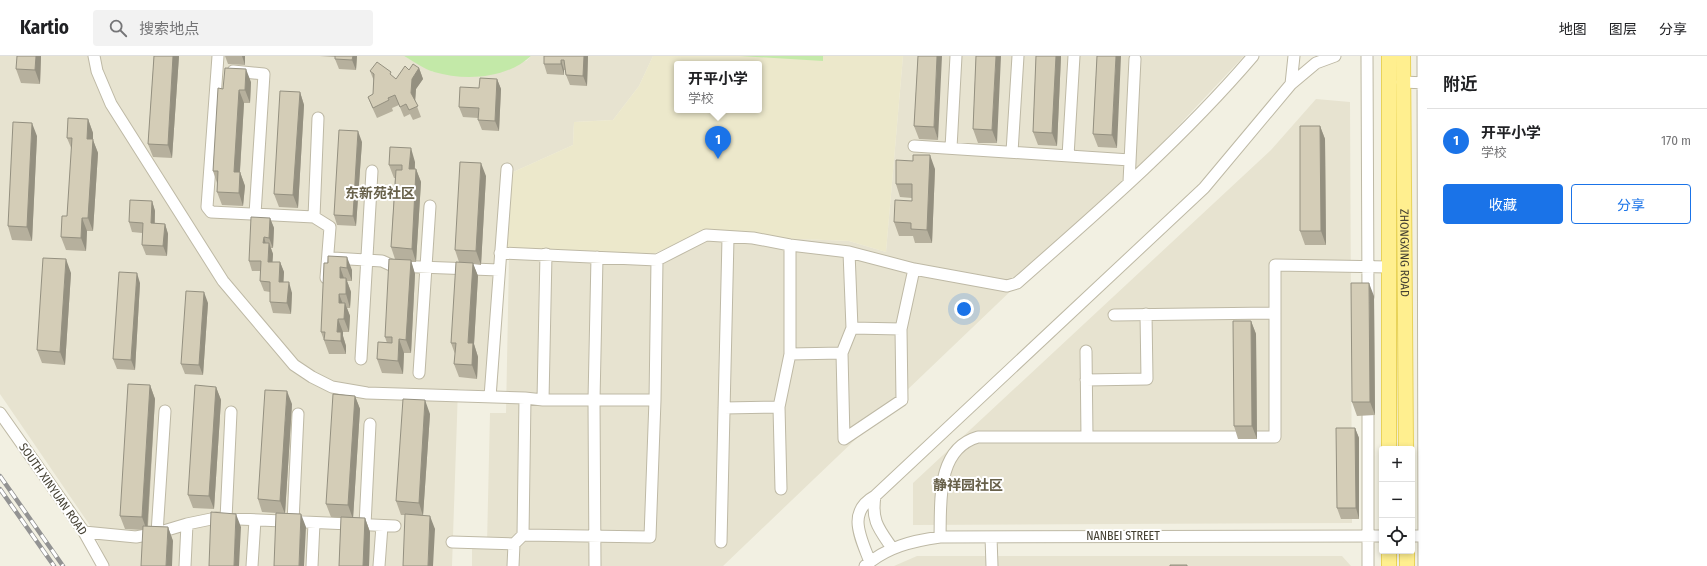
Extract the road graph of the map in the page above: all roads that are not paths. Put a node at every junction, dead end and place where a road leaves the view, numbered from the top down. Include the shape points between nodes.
1 (94, 56) edge
2 (218, 56) edge
3 (956, 56) edge
4 (1018, 56) edge
5 (1074, 56) edge
6 (1253, 56) edge
7 (1294, 56) edge
8 (1335, 56) edge
9 (1367, 56) edge
10 (1388, 56) edge
11 (1402, 56) edge
12 (1422, 56) edge
13 (1135, 59) dead end
14 (217, 70) junction
15 (1402, 82) junction
16 (1425, 82) edge
17 (1292, 84) junction
18 (318, 118) dead end
19 (914, 146) dead end
20 (951, 148) junction
21 (1012, 152) junction
22 (1068, 156) junction
23 (1130, 160) junction
24 (507, 169) dead end
25 (372, 171) dead end
26 (1129, 182) junction
27 (430, 206) dead end
28 (255, 214) junction
29 (314, 217) junction
30 (728, 238) junction
31 (790, 245) junction
32 (849, 252) junction
33 (500, 253) junction
34 (546, 254) junction
35 (327, 257) junction
36 (597, 257) junction
37 (367, 260) junction
38 (657, 260) junction
39 (426, 267) junction
40 (1389, 267) junction
41 (914, 269) junction
42 (499, 270) junction
43 (325, 288) edge
44 (1368, 309) edge
45 (1275, 313) junction
46 (1114, 314) dead end
47 (1146, 314) junction
48 (852, 328) junction
49 (901, 329) junction
50 (1086, 351) dead end
51 (842, 353) junction
52 (790, 354) junction
53 (361, 360) dead end
54 (419, 373) dead end
55 (1086, 380) junction
56 (1368, 387) edge
57 (490, 397) junction
58 (525, 398) junction
59 (543, 400) junction
60 (594, 400) junction
61 (655, 400) junction
62 (779, 407) junction
63 (724, 408) junction
64 (165, 411) dead end
65 (231, 412) dead end
66 (0, 413) edge
67 (298, 414) dead end
68 (370, 424) dead end
69 (1087, 437) junction
70 (1389, 446) edge
71 (1406, 446) edge
72 (781, 489) dead end
73 (875, 496) junction
74 (226, 518) junction
75 (255, 520) junction
76 (293, 522) junction
77 (314, 523) junction
78 (187, 524) junction
79 (365, 525) junction
80 (382, 526) junction
81 (395, 526) dead end
82 (84, 532) junction
83 (157, 533) junction
84 (523, 535) junction
85 (1368, 536) junction
86 (1379, 536) edge
87 (1415, 536) edge
88 (1426, 536) edge
89 (595, 537) junction
90 (940, 537) junction
91 (992, 537) junction
92 (452, 542) dead end
93 (721, 542) dead end
94 (514, 544) junction
95 (892, 548) junction
96 (1389, 554) edge
97 (1407, 554) edge
98 (867, 564) edge
99 (103, 566) edge
100 (185, 566) edge
101 (252, 566) edge
102 (312, 566) edge
103 (379, 566) edge
104 (513, 566) edge
105 (595, 566) edge
106 (992, 566) edge
107 (1368, 566) edge
108 (1389, 566) edge
109 (1407, 566) edge
110 (1424, 566) edge

1 - 57 street via 111,104 223,281 294,365 332,387 366,393
2 - 14 street
3 - 20 street
4 - 21 street
5 - 22 street
6 - 26 street via 1207,108
7 - 17 street
8 - 17 street via 1316,63
9 - 44 street
10 - 40 main road, ZHONGXING ROAD
11 - 15 main road, ZHONGXING ROAD
12 - 16 street
13 - 23 street
14 - 28 street via 264,74
14 - 28 street via 207,207 211,212
15 - 16 street
15 - 71 main road, ZHONGXING ROAD
16 - 88 street
17 - 73 street via 1204,188
18 - 29 street
19 - 20 street
20 - 21 street
21 - 22 street
22 - 23 street
23 - 26 street
24 - 33 street
25 - 37 street
26 - 41 street via 1017,283 1007,286
27 - 39 street
28 - 29 street
29 - 35 street via 330,227
30 - 31 street via 753,238
30 - 38 street via 706,235
30 - 63 street
31 - 32 street
31 - 52 street
32 - 41 street
32 - 48 street
33 - 34 street
33 - 42 street
34 - 36 street
34 - 59 street
35 - 37 street
35 - 43 street
36 - 38 street
36 - 60 street
37 - 39 street via 382,261 393,266
37 - 53 street
38 - 61 street
39 - 42 street
39 - 54 street
40 - 45 street via 1275,265
40 - 70 main road, ZHONGXING ROAD
41 - 49 street
42 - 57 street
45 - 47 street
45 - 69 street via 1275,437
46 - 47 street
47 - 55 street via 1147,379
48 - 49 street
48 - 51 street
49 - 51 street via 902,400 844,439
50 - 55 street
51 - 52 street
52 - 62 street
55 - 69 street
56 - 85 street
57 - 58 street
58 - 59 street
58 - 84 street
59 - 60 street
60 - 61 street
60 - 89 street
61 - 89 street via 650,537
62 - 63 street
62 - 72 street
63 - 93 street
64 - 83 street
65 - 74 street
66 - 82 street, SOUTH XINYUAN ROAD
67 - 76 street
68 - 79 street
69 - 90 street via 978,437 963,443 951,457 943,480
73 - 95 street via 875,522
73 - 98 street via 865,501 858,512 857,522
74 - 75 street
74 - 78 street
75 - 76 street
75 - 101 street
76 - 77 street
77 - 79 street
77 - 102 street
78 - 83 street
78 - 100 street
79 - 80 street
80 - 81 street
80 - 103 street
82 - 83 street via 136,537
82 - 99 street, SOUTH XINYUAN ROAD
84 - 89 street
84 - 94 street
85 - 86 street, NANBEI STREET
85 - 91 street, NANBEI STREET
85 - 107 street
87 - 88 street
88 - 110 street
89 - 105 street
90 - 91 street, NANBEI STREET
90 - 95 street, NANBEI STREET
91 - 106 street
92 - 94 street
94 - 104 street
95 - 98 street, NANBEI STREET
96 - 108 main road
97 - 109 main road

